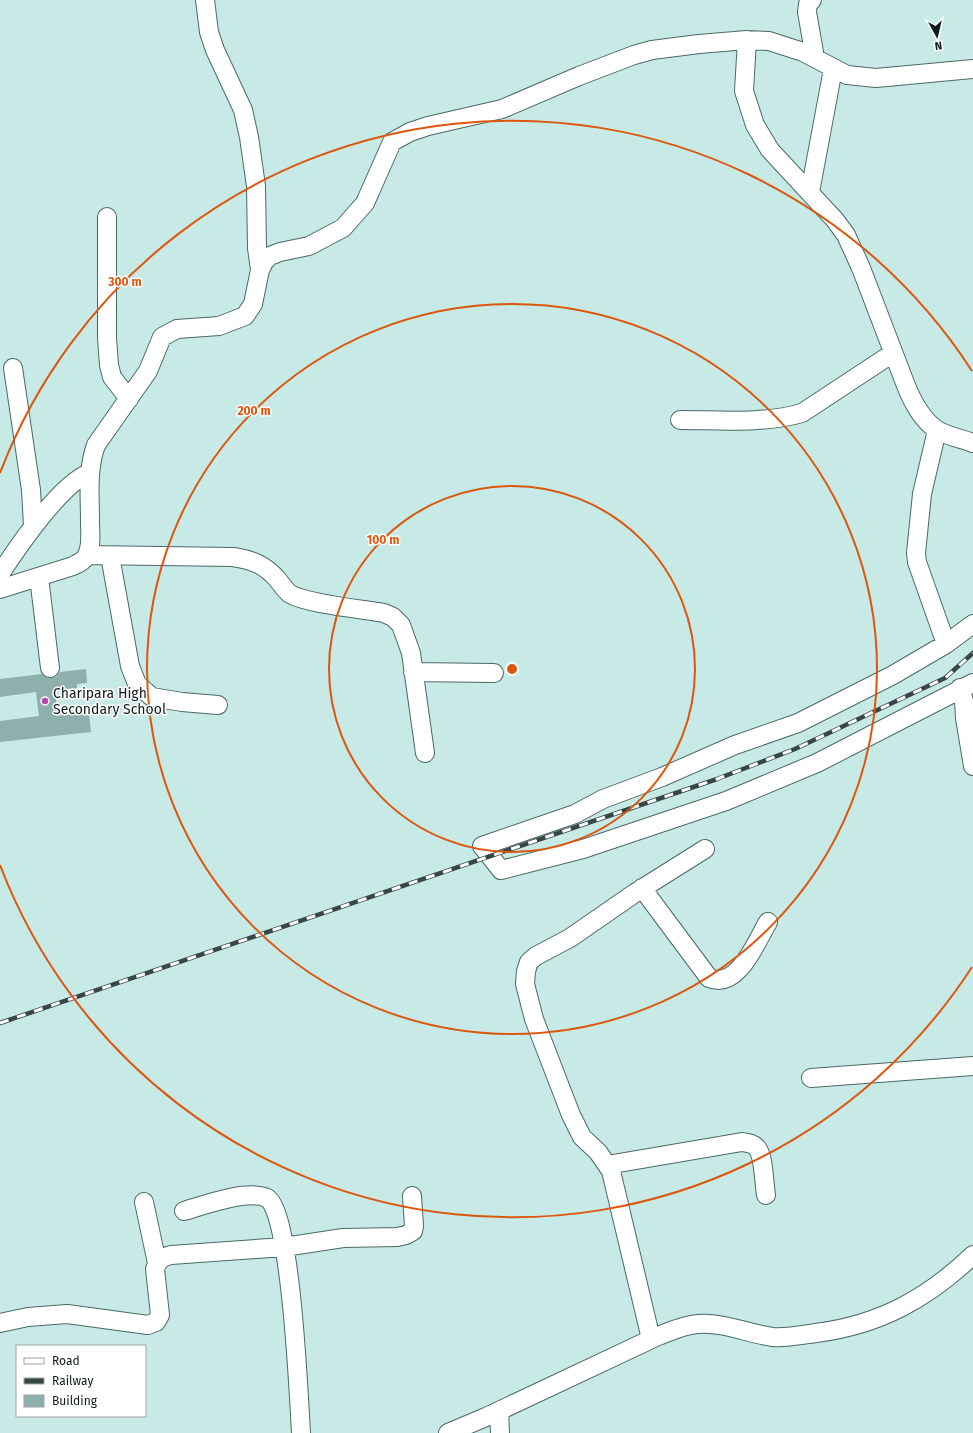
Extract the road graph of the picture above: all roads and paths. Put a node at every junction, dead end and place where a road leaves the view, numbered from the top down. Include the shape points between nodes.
1 (205, 0) edge
2 (812, 0) edge
3 (747, 40) junction
4 (815, 58) junction
5 (833, 69) junction
6 (973, 69) edge
7 (810, 192) junction
8 (107, 217) dead end
9 (260, 270) junction
10 (893, 353) junction
11 (13, 368) dead end
12 (129, 399) junction
13 (680, 420) dead end
14 (937, 430) junction
15 (973, 443) edge
16 (90, 473) junction
17 (33, 526) junction
18 (87, 555) junction
19 (110, 556) junction
20 (0, 574) edge
21 (39, 577) junction
22 (0, 589) edge
23 (973, 624) edge
24 (946, 644) junction
25 (50, 668) dead end
26 (414, 672) junction
27 (494, 673) dead end
28 (966, 685) edge
29 (218, 705) dead end
30 (425, 753) dead end
31 (973, 766) edge
32 (705, 849) dead end
33 (642, 888) junction
34 (768, 922) dead end
35 (973, 1066) edge
36 (811, 1078) dead end
37 (607, 1165) junction
38 (766, 1195) dead end
39 (412, 1196) dead end
40 (144, 1202) dead end
41 (184, 1211) dead end
42 (284, 1247) junction
43 (973, 1256) edge
44 (157, 1262) junction
45 (0, 1323) edge
46 (651, 1339) junction
47 (499, 1411) junction
48 (301, 1433) edge
49 (448, 1433) edge
50 (500, 1433) edge

1 - 9 street via 209,32 243,110 249,137 256,186
2 - 4 street via 808,4 807,12
3 - 4 street via 787,45
3 - 7 street via 744,91 755,125 770,150
3 - 9 street via 652,50 590,72 502,109 428,126 397,139 392,142 365,203 343,228 309,246 270,256
4 - 5 street
5 - 6 street via 848,75 876,78
5 - 7 street
7 - 10 street via 846,235
8 - 12 street via 109,365 112,377
9 - 12 street via 253,304 245,316 219,326 177,329 162,337 148,371
10 - 13 street via 802,413 764,420
10 - 14 street via 913,402 921,415
11 - 17 street
12 - 16 street via 96,445
14 - 15 street
14 - 24 street via 922,494 916,553
16 - 17 street via 82,475 70,485
16 - 18 street via 90,539
17 - 20 street
18 - 19 street
18 - 21 street via 82,562
19 - 26 street via 233,556 257,562 269,570 290,594 393,617 401,625 411,653
19 - 29 street via 130,666 137,684 152,697
21 - 22 street
21 - 25 street
23 - 24 street
24 - 28 street via 893,675 798,723 735,745 603,799 575,814 482,846 501,870 583,849 726,801 817,763
26 - 27 street
26 - 30 street
28 - 31 street via 964,701
32 - 33 street
33 - 34 street via 706,974 716,981 726,980 734,975
33 - 37 street via 570,938 536,956 529,962 526,971 525,984 534,1019 571,1114 582,1137
35 - 36 street
37 - 38 street via 742,1142 751,1143 761,1154
37 - 46 street via 614,1182
39 - 42 street via 414,1226 413,1231 406,1236 343,1238
40 - 44 street
41 - 42 street via 242,1197 268,1199 278,1219
42 - 44 street via 171,1255
42 - 48 street via 293,1310
43 - 46 street via 935,1288 864,1324 828,1332 780,1337 699,1324
44 - 45 street via 155,1269 160,1315 156,1322 148,1325 67,1314 34,1316
46 - 47 street
47 - 49 street
47 - 50 street

